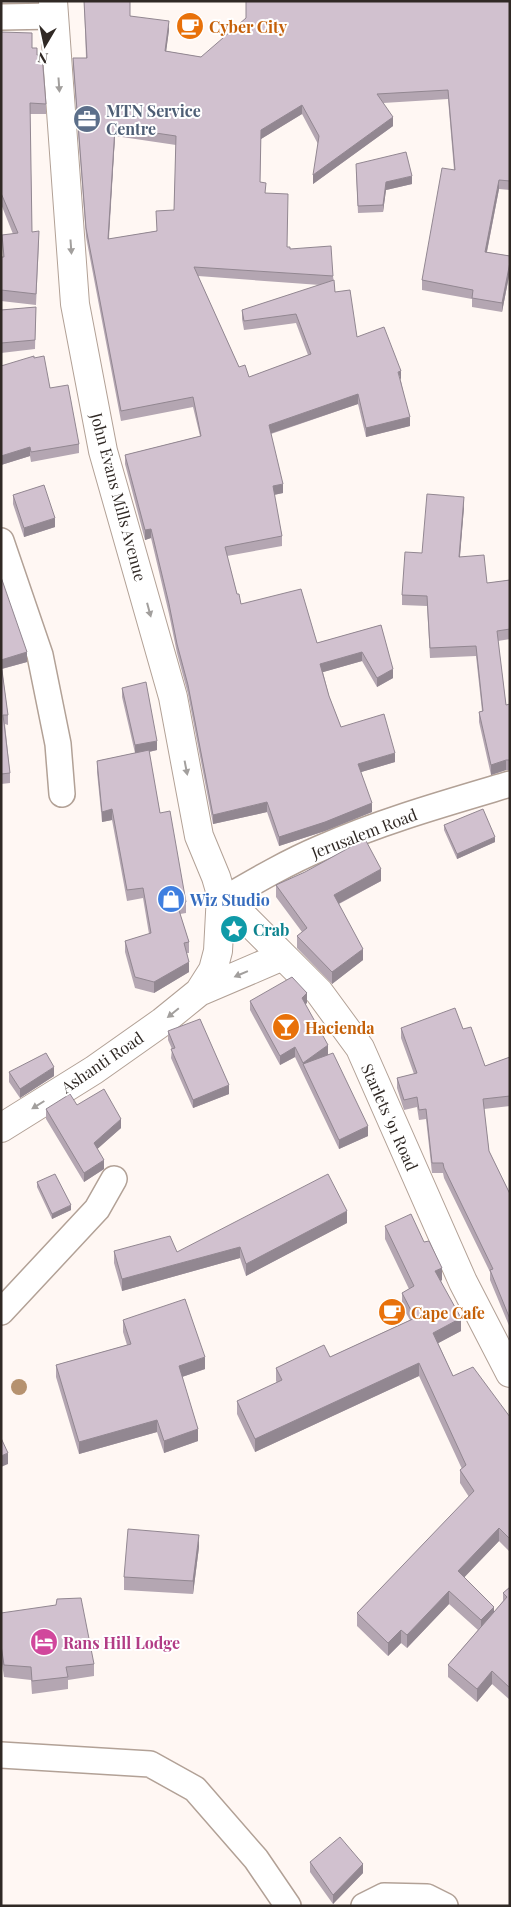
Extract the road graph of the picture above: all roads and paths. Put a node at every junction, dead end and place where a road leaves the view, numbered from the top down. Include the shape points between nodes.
1 (53, 9) edge
2 (1, 17) edge
3 (1, 541) edge
4 (510, 784) edge
5 (62, 794) dead end
6 (224, 896) junction
7 (283, 956) junction
8 (200, 992) junction
9 (1, 1128) edge
10 (114, 1179) dead end
11 (1, 1312) edge
12 (510, 1372) edge
13 (1, 1755) edge
14 (288, 1906) edge
15 (364, 1906) edge
16 (445, 1906) edge

1 - 2 street
1 -> 6 street, John Evans Mills Avenue via 76,304 101,441 173,697 199,836
3 - 5 street via 40,655 58,744
4 - 6 street, Jerusalem Road via 415,813 321,848
6 - 7 street, Starlets '91 Road
6 - 8 street, Ashanti Road via 218,951 213,970
7 -> 8 street, Ashanti Road
7 - 12 street, Starlets '91 Road via 319,992 360,1048 463,1282
8 -> 9 street, Ashanti Road via 94,1070
10 - 11 street via 97,1210
13 - 14 street via 150,1764 195,1789 256,1858
15 - 16 street via 384,1896 427,1897

